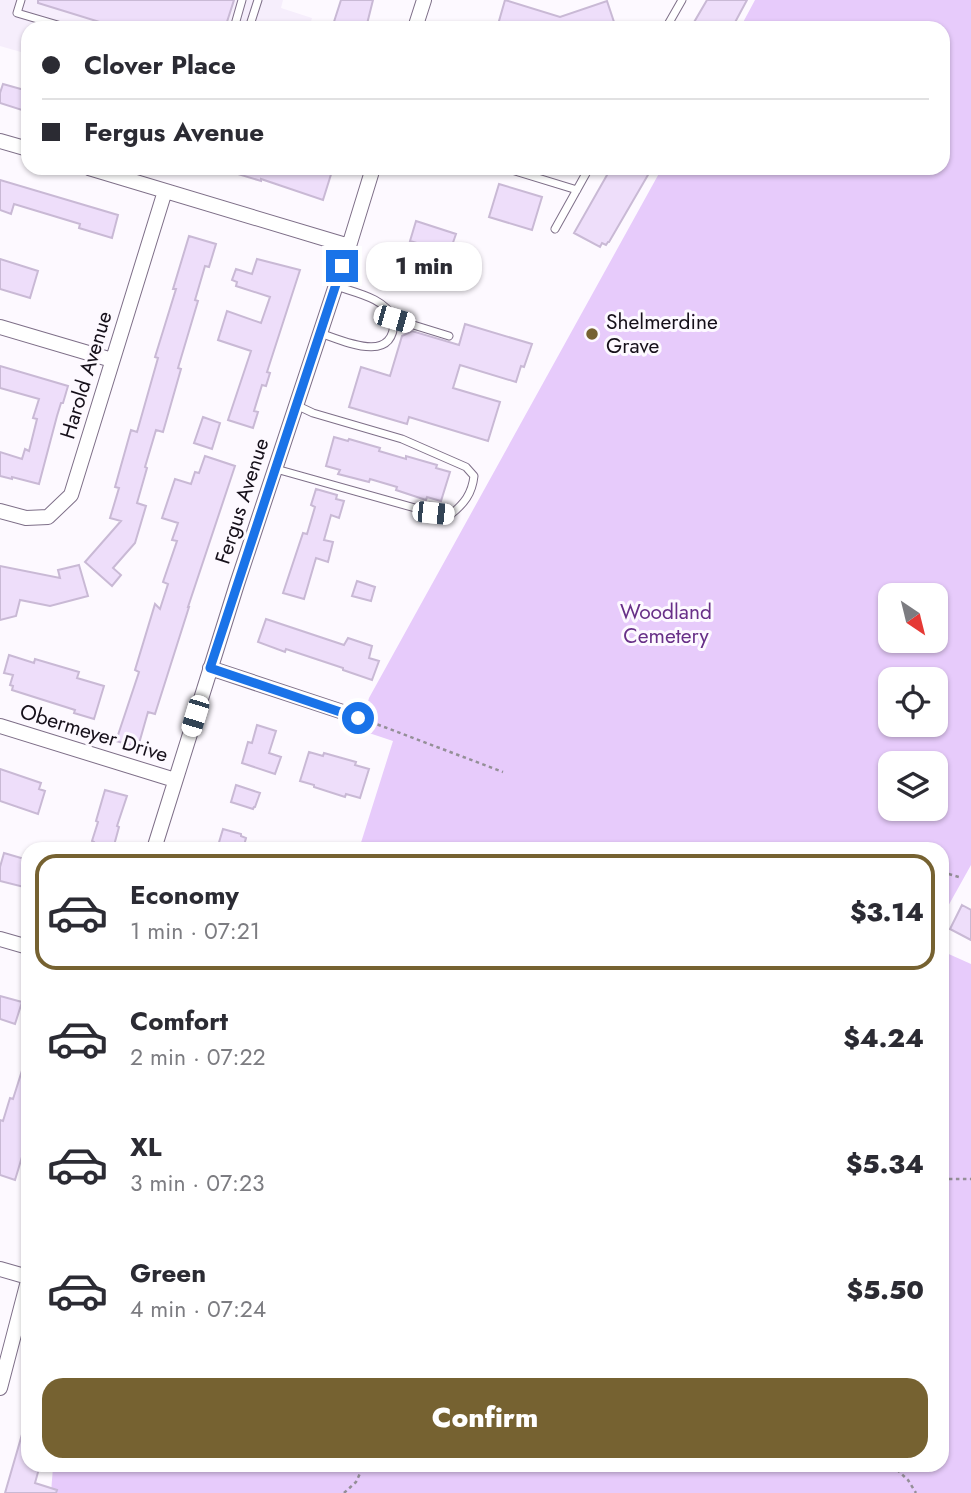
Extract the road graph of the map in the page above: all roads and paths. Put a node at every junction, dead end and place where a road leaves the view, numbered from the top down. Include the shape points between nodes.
1 (20, 0) edge
2 (242, 0) edge
3 (258, 0) edge
4 (424, 0) edge
5 (682, 0) edge
6 (44, 21) edge
7 (236, 21) edge
8 (251, 21) edge
9 (417, 21) edge
10 (670, 21) edge
11 (0, 141) edge
12 (21, 147) edge
13 (112, 175) edge
14 (371, 175) edge
15 (528, 175) edge
16 (585, 175) edge
17 (577, 190) junction
18 (165, 191) junction
19 (555, 229) dead end
20 (349, 246) junction
21 (335, 286) junction
22 (394, 319) junction
23 (0, 327) edge
24 (320, 333) junction
25 (449, 336) dead end
26 (112, 360) junction
27 (296, 405) junction
28 (275, 468) junction
29 (0, 511) edge
30 (210, 668) junction
31 (358, 718) joint
32 (0, 726) edge
33 (503, 772) dead end
34 (174, 780) junction
35 (156, 842) edge
36 (949, 874) edge
37 (959, 877) dead end
38 (0, 939) edge
39 (21, 945) edge
40 (949, 1179) edge
41 (971, 1179) edge
42 (0, 1269) edge
43 (21, 1276) edge
44 (21, 1306) edge
45 (0, 1388) edge
46 (361, 1472) edge
47 (899, 1472) edge
48 (344, 1493) edge
49 (916, 1493) edge

1 - 6 lane via 17,13
2 - 7 lane
3 - 8 lane
4 - 9 street
5 - 10 lane
11 - 12 street
13 - 18 street
14 - 20 street, Fergus Avenue
15 - 17 lane
16 - 17 lane
17 - 19 lane
18 - 20 street
18 - 26 street, Harold Avenue
20 - 21 street, Fergus Avenue
21 - 22 lane via 383,304
21 - 24 street, Fergus Avenue
22 - 24 lane via 388,342 372,348
22 - 25 lane
23 - 26 street
24 - 27 street, Fergus Avenue
26 - 29 street, Harold Avenue via 71,495 48,517 26,518
27 - 28 street, Fergus Avenue
27 - 28 lane via 402,439 466,467 474,476 472,490 450,515
28 - 30 street, Fergus Avenue
30 - 31 street
30 - 34 street, Fergus Avenue
31 - 33 path
32 - 34 street, Obermeyer Drive
34 - 35 street, Fergus Avenue
36 - 37 path
38 - 39 street
40 - 41 path
42 - 43 street
44 - 45 street
46 - 48 path
47 - 49 path

